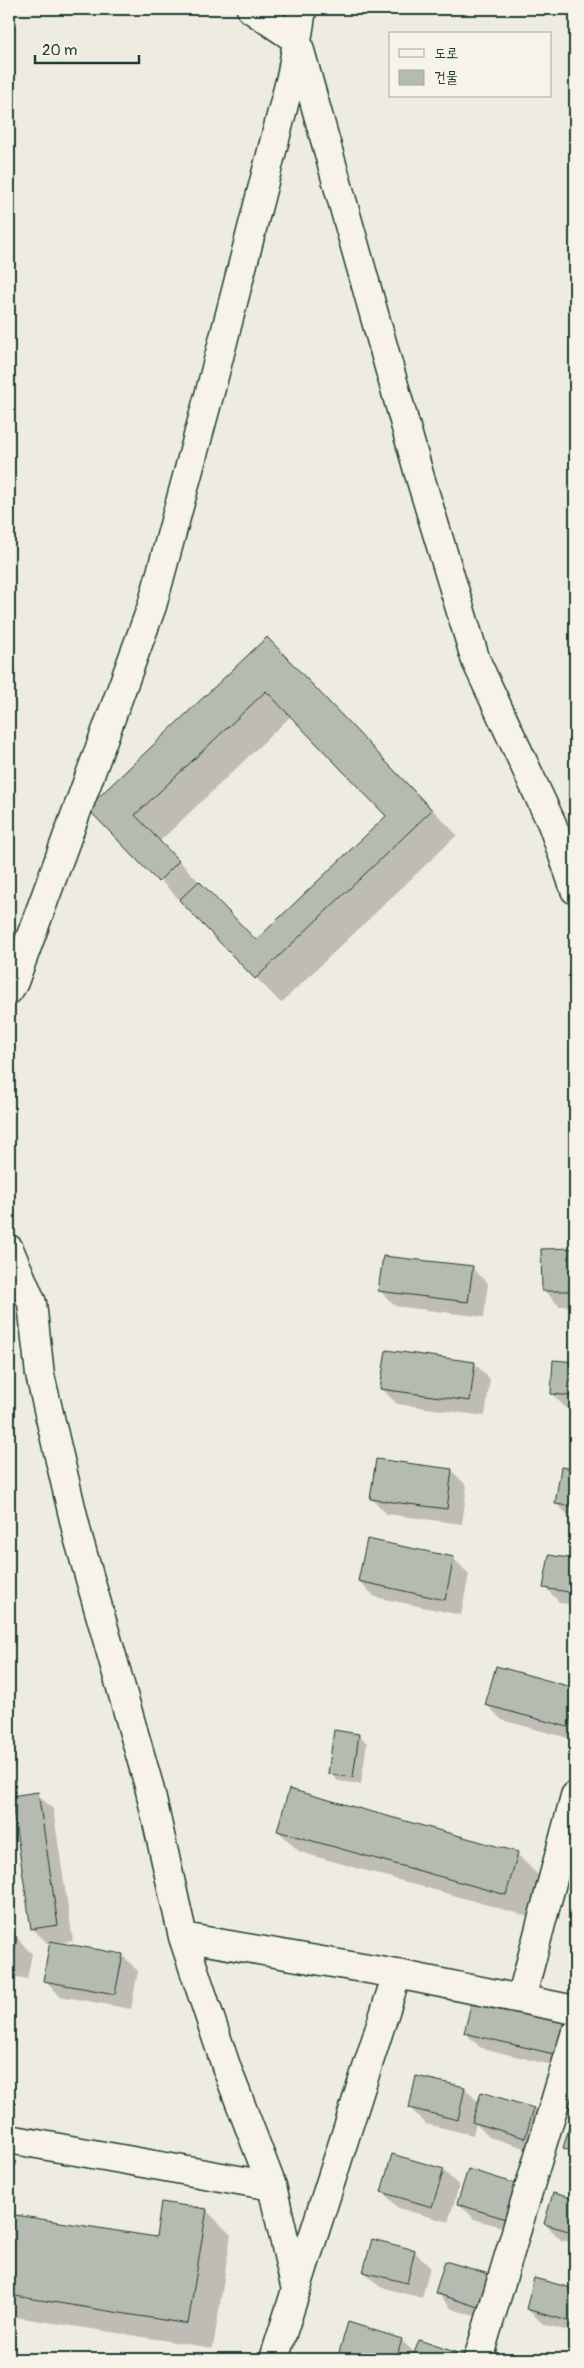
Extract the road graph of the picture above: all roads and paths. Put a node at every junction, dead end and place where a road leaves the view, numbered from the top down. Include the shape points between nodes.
1 (251, 9) edge
2 (302, 9) edge
3 (297, 40) junction
4 (575, 890) edge
5 (9, 990) edge
6 (9, 1249) edge
7 (575, 1796) edge
8 (183, 1937) junction
9 (396, 1974) junction
10 (521, 1999) junction
11 (575, 2010) edge
12 (575, 2035) edge
13 (9, 2139) edge
14 (272, 2186) junction
15 (296, 2290) junction
16 (274, 2359) edge
17 (478, 2359) edge

1 - 3 street
2 - 3 street
3 - 4 street via 419,474 476,661 552,824
3 - 5 street via 292,73 152,606
6 - 8 street via 32,1303 40,1375 80,1546 148,1786
7 - 10 street
8 - 9 street
8 - 14 street via 226,2069
9 - 10 street
9 - 15 street
10 - 11 street
12 - 17 street
13 - 14 street
14 - 15 street
15 - 16 street

